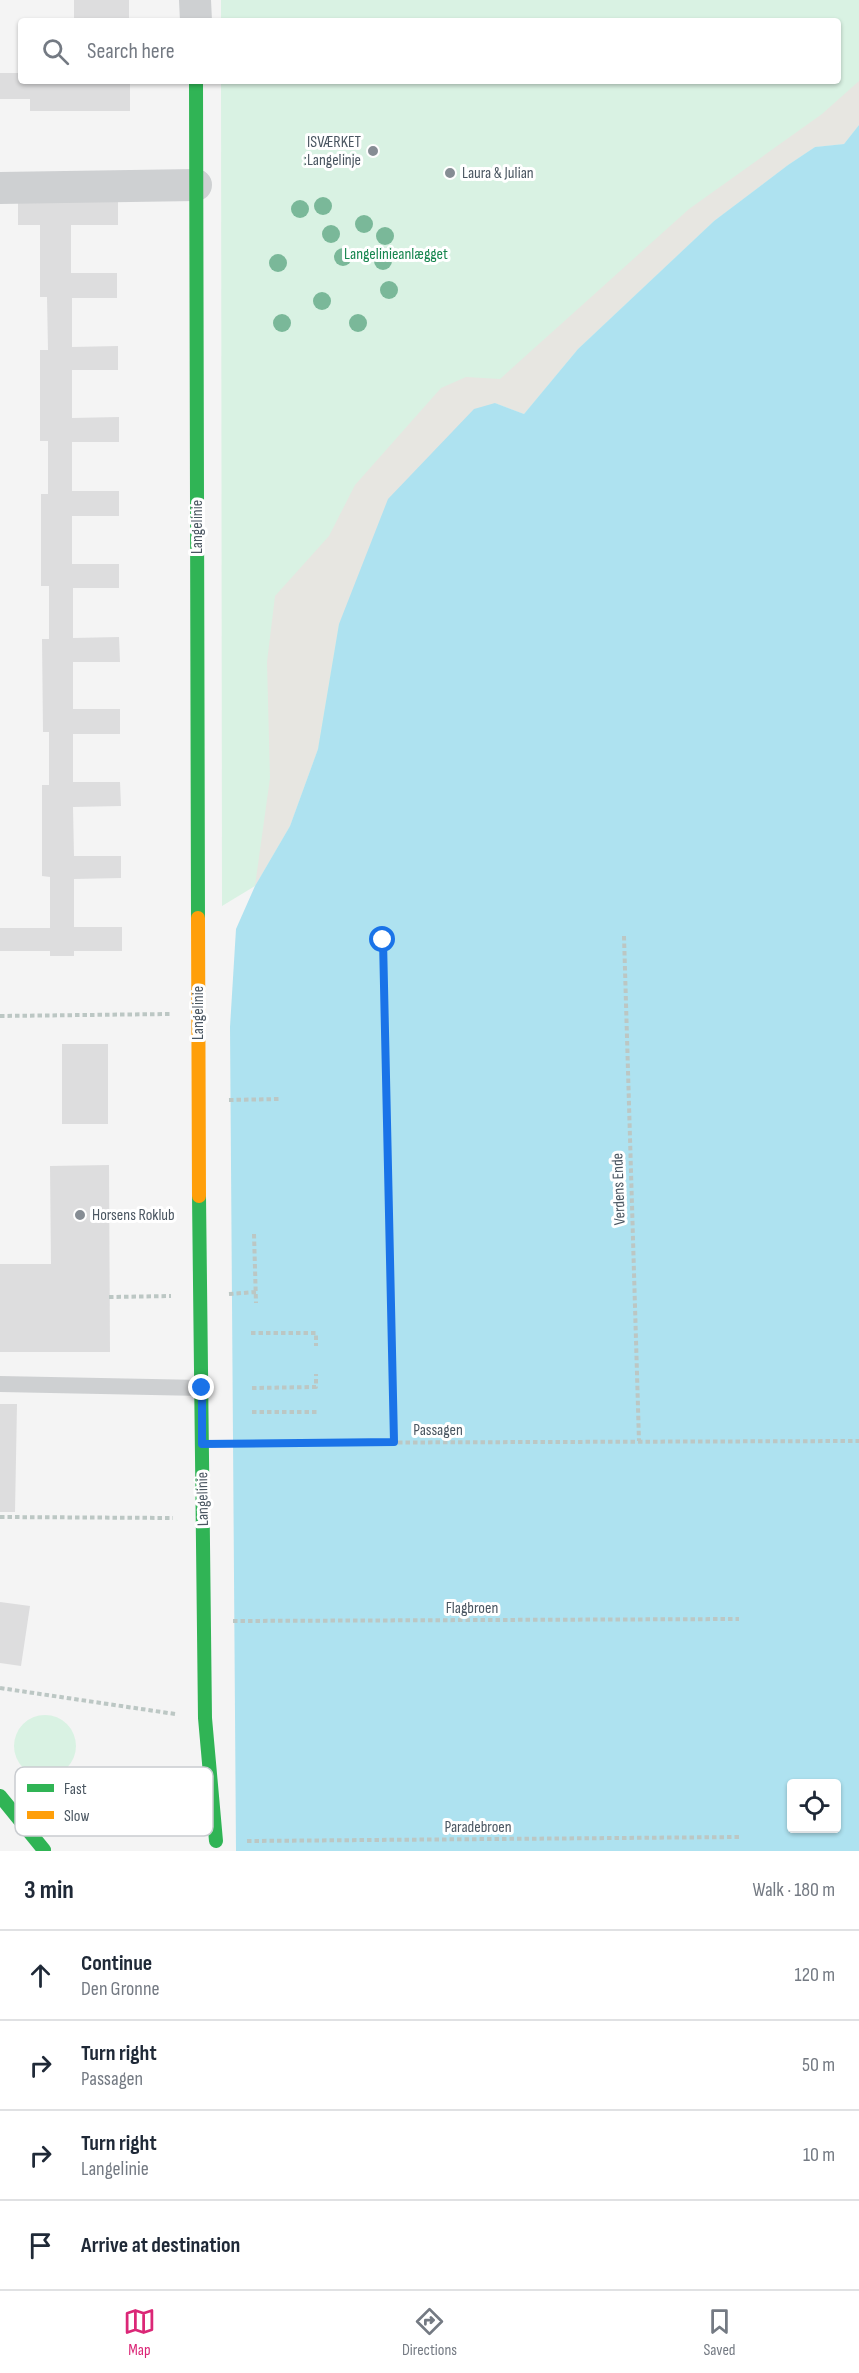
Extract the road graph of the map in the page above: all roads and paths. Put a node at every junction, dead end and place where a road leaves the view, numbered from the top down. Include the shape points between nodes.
1 (195, 0) edge
2 (196, 18) edge
3 (196, 84) edge
4 (196, 185) junction
5 (0, 188) edge
6 (624, 936) dead end
7 (383, 940) dead end
8 (198, 1014) junction
9 (0, 1016) edge
10 (280, 1099) dead end
11 (221, 1100) dead end
12 (254, 1234) dead end
13 (201, 1295) junction
14 (109, 1297) dead end
15 (256, 1303) dead end
16 (251, 1333) dead end
17 (316, 1346) dead end
18 (316, 1374) dead end
19 (0, 1384) edge
20 (202, 1388) junction
21 (252, 1388) dead end
22 (252, 1412) dead end
23 (317, 1412) dead end
24 (639, 1441) junction
25 (859, 1441) edge
26 (394, 1442) junction
27 (202, 1444) junction
28 (0, 1517) edge
29 (203, 1518) junction
30 (739, 1619) dead end
31 (204, 1621) junction
32 (0, 1688) edge
33 (205, 1718) junction
34 (209, 1767) edge
35 (0, 1796) edge
36 (213, 1807) edge
37 (15, 1815) edge
38 (32, 1836) edge
39 (741, 1837) dead end
40 (216, 1841) joint
41 (44, 1851) edge

1 - 2 street
3 - 4 street, Langelinie
4 - 5 street
4 - 8 street, Langelinie
6 - 24 path, Verdens Ende
7 - 26 path
8 - 9 path
8 - 13 street, Langelinie
10 - 11 path
12 - 15 path
13 - 14 path
13 - 20 street, Langelinie
16 - 17 path via 316,1333
18 - 21 path via 316,1387
19 - 20 lane
20 - 27 street, Langelinie
22 - 23 path
24 - 25 path, Passagen
24 - 26 path, Passagen
26 - 27 path, Passagen
27 - 29 street, Langelinie
28 - 29 path
29 - 31 street, Langelinie
30 - 31 path, Flagbroen
31 - 33 street, Langelinie
32 - 33 path
33 - 34 street, Langelinie
35 - 37 street
36 - 40 street, Langelinie
38 - 41 street
39 - 40 path, Paradebroen

